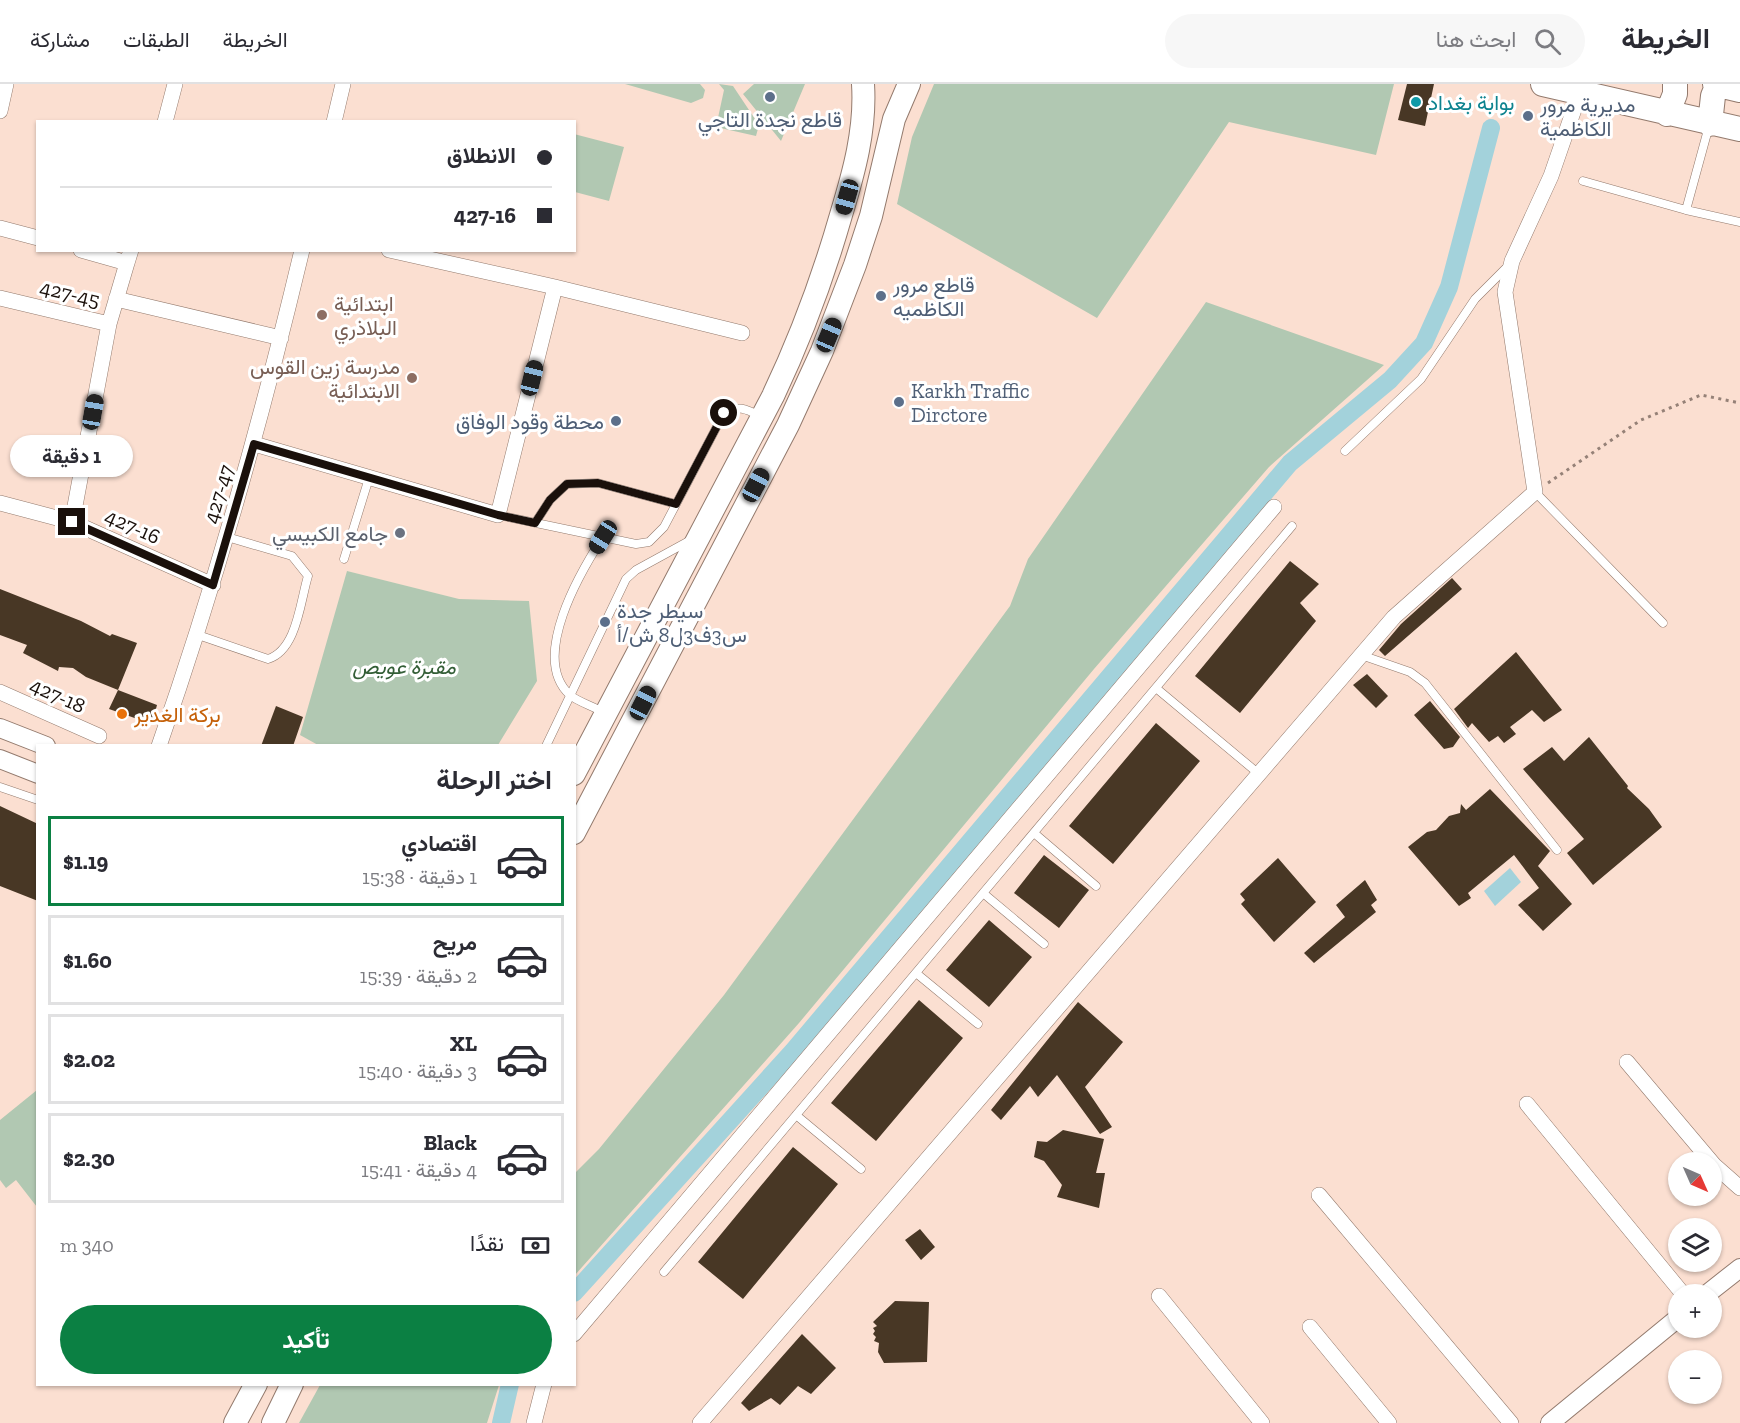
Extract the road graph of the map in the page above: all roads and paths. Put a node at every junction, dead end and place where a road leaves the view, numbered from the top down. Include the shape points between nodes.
1 (6, 84) edge
2 (175, 84) edge
3 (343, 84) edge
4 (863, 84) edge
5 (909, 84) edge
6 (1543, 84) edge
7 (1675, 84) edge
8 (1716, 84) edge
9 (1740, 90) edge
10 (1580, 92) junction
11 (0, 111) edge
12 (1667, 114) junction
13 (166, 120) edge
14 (334, 120) edge
15 (1710, 124) junction
16 (1740, 129) edge
17 (1583, 181) dead end
18 (1686, 210) junction
19 (1740, 222) edge
20 (0, 228) edge
21 (36, 237) edge
22 (95, 252) edge
23 (302, 252) edge
24 (397, 252) edge
25 (129, 257) edge
26 (1512, 261) junction
27 (555, 287) junction
28 (0, 298) edge
29 (116, 298) junction
30 (109, 324) junction
31 (742, 333) dead end
32 (281, 338) junction
33 (1740, 403) edge
34 (762, 417) junction
35 (254, 444) junction
36 (1345, 451) dead end
37 (369, 478) junction
38 (1535, 492) junction
39 (0, 502) edge
40 (676, 504) junction
41 (1274, 507) dead end
42 (498, 515) junction
43 (72, 522) junction
44 (535, 523) junction
45 (1292, 526) dead end
46 (702, 531) junction
47 (227, 537) junction
48 (603, 537) junction
49 (344, 559) dead end
50 (213, 585) junction
51 (1663, 623) dead end
52 (198, 635) junction
53 (1361, 655) junction
54 (628, 672) junction
55 (651, 687) junction
56 (1156, 688) junction
57 (0, 692) edge
58 (570, 695) junction
59 (609, 710) junction
60 (636, 715) junction
61 (0, 728) edge
62 (99, 736) dead end
63 (41, 744) edge
64 (160, 744) edge
65 (547, 744) edge
66 (0, 759) edge
67 (576, 770) edge
68 (36, 773) edge
69 (1258, 774) junction
70 (0, 787) edge
71 (36, 799) edge
72 (576, 829) edge
73 (1034, 833) junction
74 (1557, 850) dead end
75 (1096, 886) dead end
76 (983, 893) junction
77 (1044, 944) dead end
78 (916, 973) junction
79 (978, 1024) dead end
80 (1627, 1062) dead end
81 (1527, 1104) dead end
82 (796, 1115) junction
83 (861, 1169) dead end
84 (1740, 1188) edge
85 (1319, 1195) dead end
86 (1740, 1268) edge
87 (664, 1272) dead end
88 (1675, 1284) edge
89 (1720, 1284) edge
90 (1159, 1296) dead end
91 (1668, 1326) edge
92 (1310, 1327) dead end
93 (576, 1332) edge
94 (255, 1386) edge
95 (291, 1386) edge
96 (543, 1386) edge
97 (235, 1423) edge
98 (273, 1423) edge
99 (534, 1423) edge
100 (700, 1423) edge
101 (1262, 1423) edge
102 (1389, 1423) edge
103 (1511, 1423) edge
104 (1550, 1423) edge

1 - 11 street
2 - 13 street
3 - 14 street
4 - 34 main road via 863,119 852,177 823,277 799,341
5 - 55 main road via 894,119 871,216 822,351 788,425
6 - 10 highway
7 - 12 highway
8 - 9 highway
8 - 15 highway
10 - 12 highway
10 - 26 street via 1551,176
12 - 15 highway
15 - 16 highway
15 - 18 lane
17 - 18 lane
18 - 19 lane
20 - 21 street
22 - 25 street
23 - 32 street, 427-47
24 - 27 street
25 - 29 street
26 - 36 lane via 1475,299 1421,379
26 - 38 street via 1505,292
27 - 31 street
27 - 42 street
28 - 30 street, 427-45
29 - 30 street
29 - 32 street
30 - 43 street, 427-45
32 - 35 street, 427-47
33 - 38 path via 1701,395 1641,420
34 - 40 lane via 745,408 724,413
34 - 46 main road
35 - 37 street
35 - 47 street, 427-47
37 - 42 street
37 - 49 lane
38 - 51 lane
38 - 53 street via 1394,617
39 - 43 street, 427-16
40 - 44 lane via 598,483 567,484
40 - 48 lane via 660,532 649,542 636,544
41 - 93 street
42 - 44 lane
43 - 50 street, 427-16
44 - 48 lane
45 - 56 lane
46 - 54 main road
46 - 58 lane via 626,579
47 - 50 street, 427-47
47 - 52 lane via 292,556 308,576 288,645 268,659
48 - 58 lane via 573,588 555,644 557,672
50 - 52 street, 427-47
52 - 64 street, 427-47
53 - 69 street
53 - 74 lane via 1410,672 1425,683
54 - 55 main road via 636,684
54 - 59 main road
55 - 60 main road
56 - 69 lane
56 - 73 lane
57 - 62 street, 427-18
58 - 59 lane
58 - 65 lane
59 - 60 main road via 625,705
59 - 67 main road
60 - 72 main road
61 - 63 street
66 - 68 street
69 - 100 street
70 - 71 lane
73 - 75 lane
73 - 76 lane
76 - 77 lane
76 - 78 lane
78 - 79 lane
78 - 82 lane
80 - 84 street via 1714,1165
81 - 88 street
82 - 83 lane
82 - 87 lane
85 - 103 street
86 - 89 street
90 - 101 street
91 - 104 street
92 - 102 street
94 - 97 main road
95 - 98 main road
96 - 99 street

